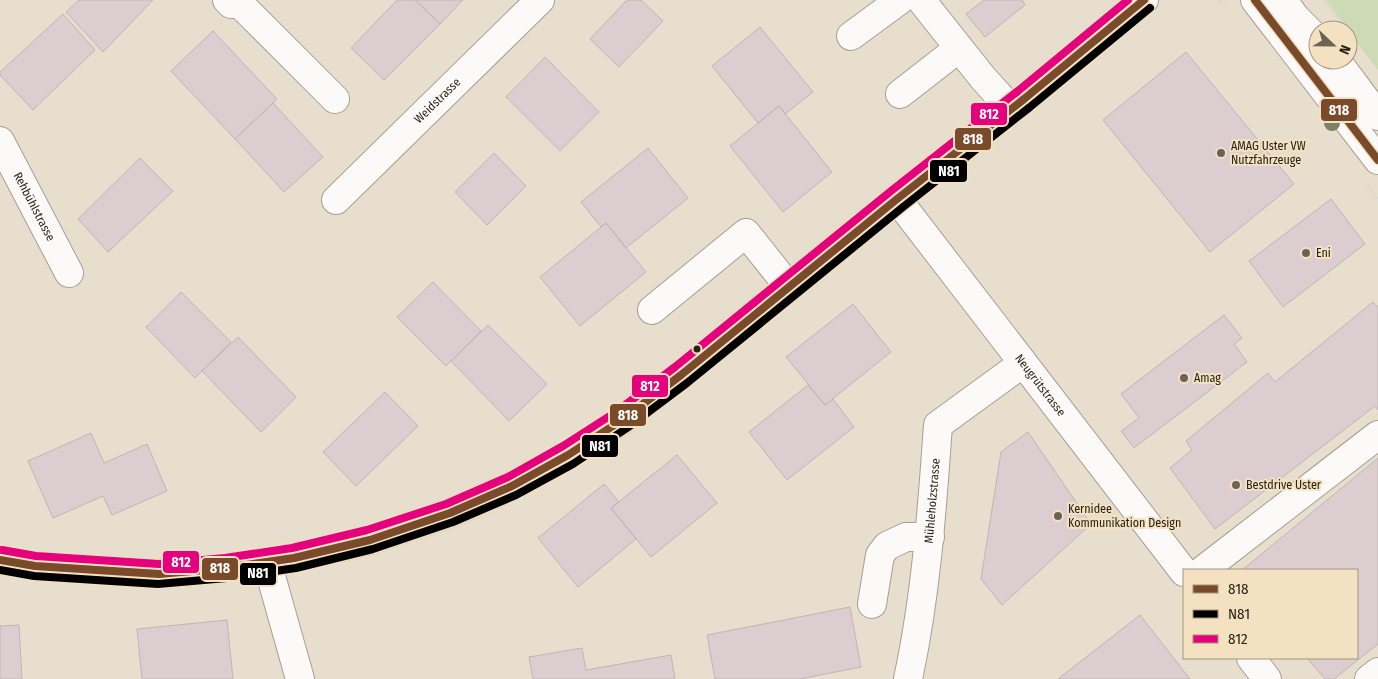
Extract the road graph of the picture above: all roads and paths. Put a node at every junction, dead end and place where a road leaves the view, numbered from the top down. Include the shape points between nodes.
1 (227, 0) edge
2 (540, 0) edge
3 (900, 0) edge
4 (920, 0) edge
5 (1144, 0) edge
6 (1255, 0) edge
7 (1282, 0) edge
8 (1325, 0) edge
9 (1340, 20) edge
10 (1308, 30) edge
11 (851, 36) dead end
12 (959, 48) junction
13 (1344, 70) edge
14 (900, 94) dead end
15 (336, 99) dead end
16 (1011, 109) junction
17 (1378, 116) edge
18 (0, 141) edge
19 (1378, 160) edge
20 (897, 199) junction
21 (336, 200) dead end
22 (69, 273) dead end
23 (789, 287) junction
24 (652, 310) dead end
25 (1023, 363) junction
26 (1378, 434) edge
27 (930, 537) junction
28 (0, 560) edge
29 (267, 562) junction
30 (1204, 569) edge
31 (1183, 571) edge
32 (872, 604) dead end
33 (1252, 659) edge
34 (1378, 672) edge
35 (300, 679) edge
36 (908, 679) edge
37 (1267, 679) edge
38 (1369, 679) edge

1 - 15 street via 231,4 240,4
2 - 21 street, Weidstrasse
3 - 11 street
4 - 12 street
5 - 16 street
6 - 19 street
7 - 10 street
8 - 9 path
12 - 14 street
12 - 16 street
13 - 17 street
16 - 20 street
18 - 22 street, Rehbühlstrasse
20 - 23 street
20 - 25 street, Neugrütstrasse
23 - 24 street via 746,233
23 - 29 street via 622,420 512,486 450,513 370,540
25 - 27 street, Mühleholzstrasse via 938,425
25 - 31 street, Neugrütstrasse
26 - 30 street
27 - 32 street via 906,537 887,546 880,555
27 - 36 street, Mühleholzstrasse
28 - 29 street via 35,566 159,574
29 - 35 street
33 - 37 street
34 - 38 street

